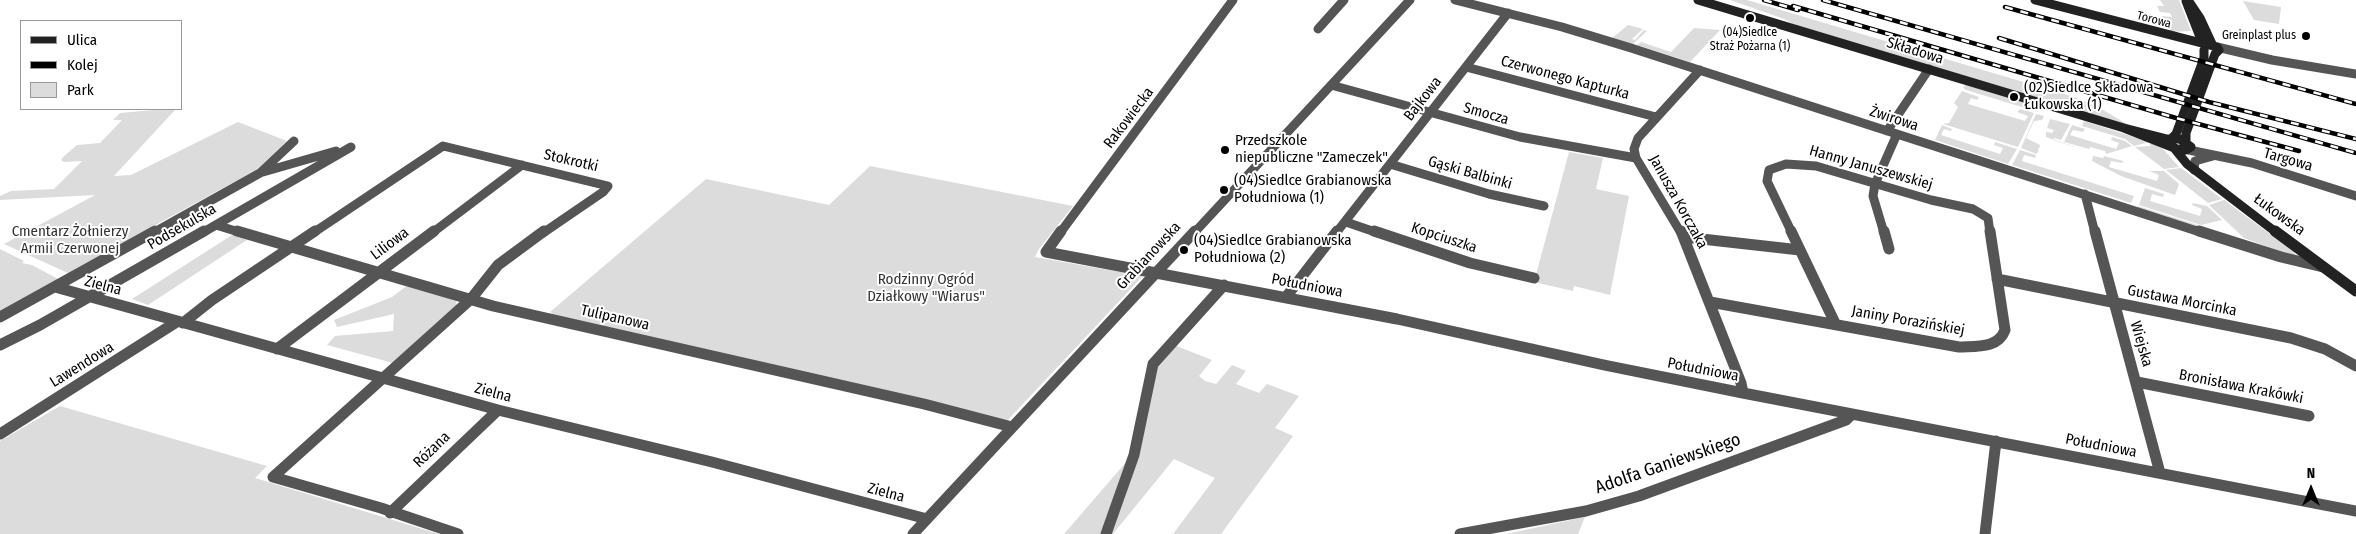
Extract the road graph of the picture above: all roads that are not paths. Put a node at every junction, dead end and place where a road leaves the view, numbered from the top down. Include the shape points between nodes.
1 (1233, 0) edge
2 (1344, 0) edge
3 (1410, 0) edge
4 (1459, 0) edge
5 (1698, 0) edge
6 (2034, 0) edge
7 (2187, 0) edge
8 (1508, 13) junction
9 (1318, 29) dead end
10 (2197, 34) junction
11 (2170, 36) junction
12 (2201, 45) junction
13 (2216, 48) junction
14 (1466, 66) junction
15 (1929, 69) junction
16 (1700, 70) junction
17 (2356, 74) edge
18 (1331, 85) junction
19 (1429, 112) junction
20 (1656, 117) junction
21 (1887, 131) junction
22 (1897, 134) junction
23 (294, 141) dead end
24 (2170, 142) junction
25 (2187, 147) junction
26 (2222, 156) junction
27 (1636, 158) junction
28 (2186, 162) junction
29 (1390, 164) junction
30 (522, 165) junction
31 (2194, 170) junction
32 (260, 173) junction
33 (1875, 184) junction
34 (2085, 194) junction
35 (2356, 196) edge
36 (1544, 206) dead end
37 (1984, 214) joint
38 (1346, 222) junction
39 (216, 225) junction
40 (1684, 237) junction
41 (291, 247) junction
42 (1889, 249) dead end
43 (1800, 250) junction
44 (1046, 252) joint
45 (2324, 267) junction
46 (1157, 272) junction
47 (376, 273) junction
48 (1534, 278) dead end
49 (1997, 279) junction
50 (1224, 285) junction
51 (55, 287) junction
52 (2356, 291) edge
53 (1286, 297) junction
54 (87, 298) junction
55 (471, 299) junction
56 (1710, 302) junction
57 (2114, 303) junction
58 (0, 317) edge
59 (181, 322) junction
60 (1835, 323) junction
61 (0, 345) edge
62 (276, 349) junction
63 (2356, 366) edge
64 (384, 378) junction
65 (2137, 382) junction
66 (1743, 393) junction
67 (498, 410) junction
68 (1852, 414) junction
69 (2309, 416) dead end
70 (1012, 427) junction
71 (0, 434) edge
72 (1996, 441) junction
73 (2160, 473) junction
74 (2356, 511) edge
75 (390, 513) junction
76 (927, 519) junction
77 (458, 534) edge
78 (913, 534) edge
79 (1106, 534) edge
80 (1460, 534) edge
81 (1986, 534) edge

1 - 44 street, Rakowiecka
2 - 9 street
3 - 18 street, Grabianowska
4 - 8 street, Żwirowa
5 - 15 main road, Składowa
6 - 11 main road, Torowa
7 - 10 main road
7 - 13 main road
8 - 14 street, Bajkowa
8 - 16 street, Żwirowa
10 - 11 main road
10 - 12 main road
11 - 12 main road, Torowa
12 - 13 main road, Torowa
12 - 24 main road via 2204,58 2176,134
13 - 17 street
13 - 25 main road via 2186,133
14 - 19 street, Bajkowa
14 - 20 street, Czerwonego Kapturka
15 - 21 street
15 - 24 main road, Składowa
16 - 20 street, Janusza Korczaka
16 - 21 street, Żwirowa
18 - 19 street, Smocza
18 - 46 street, Grabianowska
19 - 27 street, Smocza via 1511,136 1604,155
19 - 29 street, Bajkowa
20 - 27 street, Janusza Korczaka via 1638,138 1634,149
21 - 22 street, Żwirowa
22 - 33 street
22 - 34 street, Żwirowa
23 - 32 street
24 - 25 main road, Składowa
24 - 28 main road, Łukowska
25 - 26 street, Targowa
25 - 28 main road
26 - 31 street via 2198,159 2194,162
26 - 35 street, Targowa
27 - 40 street, Janusza Korczaka
28 - 31 main road, Łukowska
29 - 36 street, Gąski Balbinki via 1489,194
29 - 38 street, Bajkowa
30 - 41 street, Stokrotki via 443,146
30 - 47 street, Liliowa
30 - 55 street, Stokrotki via 608,186 512,253
31 - 45 main road, Łukowska
32 - 39 street, Podsekulska via 351,147
32 - 51 street
33 - 37 street, Hanny Januszewskiej
33 - 42 street via 1872,196
33 - 43 street, Hanny Januszewskiej via 1797,163 1778,164 1769,170 1767,181
34 - 45 street, Żwirowa via 2281,257
34 - 57 street, Wiejska
37 - 49 street, Janiny Porazińskiej via 1989,222
38 - 48 street, Kopciuszka via 1470,263
38 - 53 street, Bajkowa
39 - 41 street, Tulipanowa
39 - 54 street, Podsekulska
40 - 43 street
40 - 56 street, Janusza Korczaka
41 - 47 street, Tulipanowa
41 - 59 street, Lawendowa
43 - 60 street, Hanny Januszewskiej
44 - 46 street, Południowa
45 - 52 main road, Łukowska
46 - 50 street, Południowa
46 - 70 street, Grabianowska
47 - 55 street, Tulipanowa
47 - 62 street, Liliowa
49 - 57 street, Gustawa Morcinka
49 - 60 street, Janiny Porazińskiej via 2005,330 2002,338 1988,346 1959,347
50 - 53 street, Południowa
50 - 79 street via 1153,364 1134,455
51 - 54 street, Zielna
51 - 58 street
53 - 66 street, Południowa
54 - 59 street, Zielna
54 - 61 street, Podsekulska
55 - 64 street, Stokrotki
55 - 70 street, Tulipanowa
56 - 60 street, Janiny Porazińskiej
56 - 66 street, Janusza Korczaka
57 - 63 street, Gustawa Morcinka via 2290,338 2316,345
57 - 65 street, Wiejska
59 - 62 street, Zielna
59 - 71 street, Lawendowa
62 - 64 street, Zielna
64 - 67 street, Zielna
64 - 75 street, Stokrotki via 273,477
65 - 69 street, Bronisława Krakówki
65 - 73 street, Wiejska
66 - 68 street, Południowa
67 - 75 street, Różana
67 - 76 street, Zielna
68 - 72 street, Południowa
68 - 80 street, Adolfa Ganiewskiego via 1846,420 1639,496 1586,510
70 - 76 street, Grabianowska
72 - 73 street, Południowa
72 - 81 street
73 - 74 street, Południowa
75 - 77 street
76 - 78 street, Grabianowska

